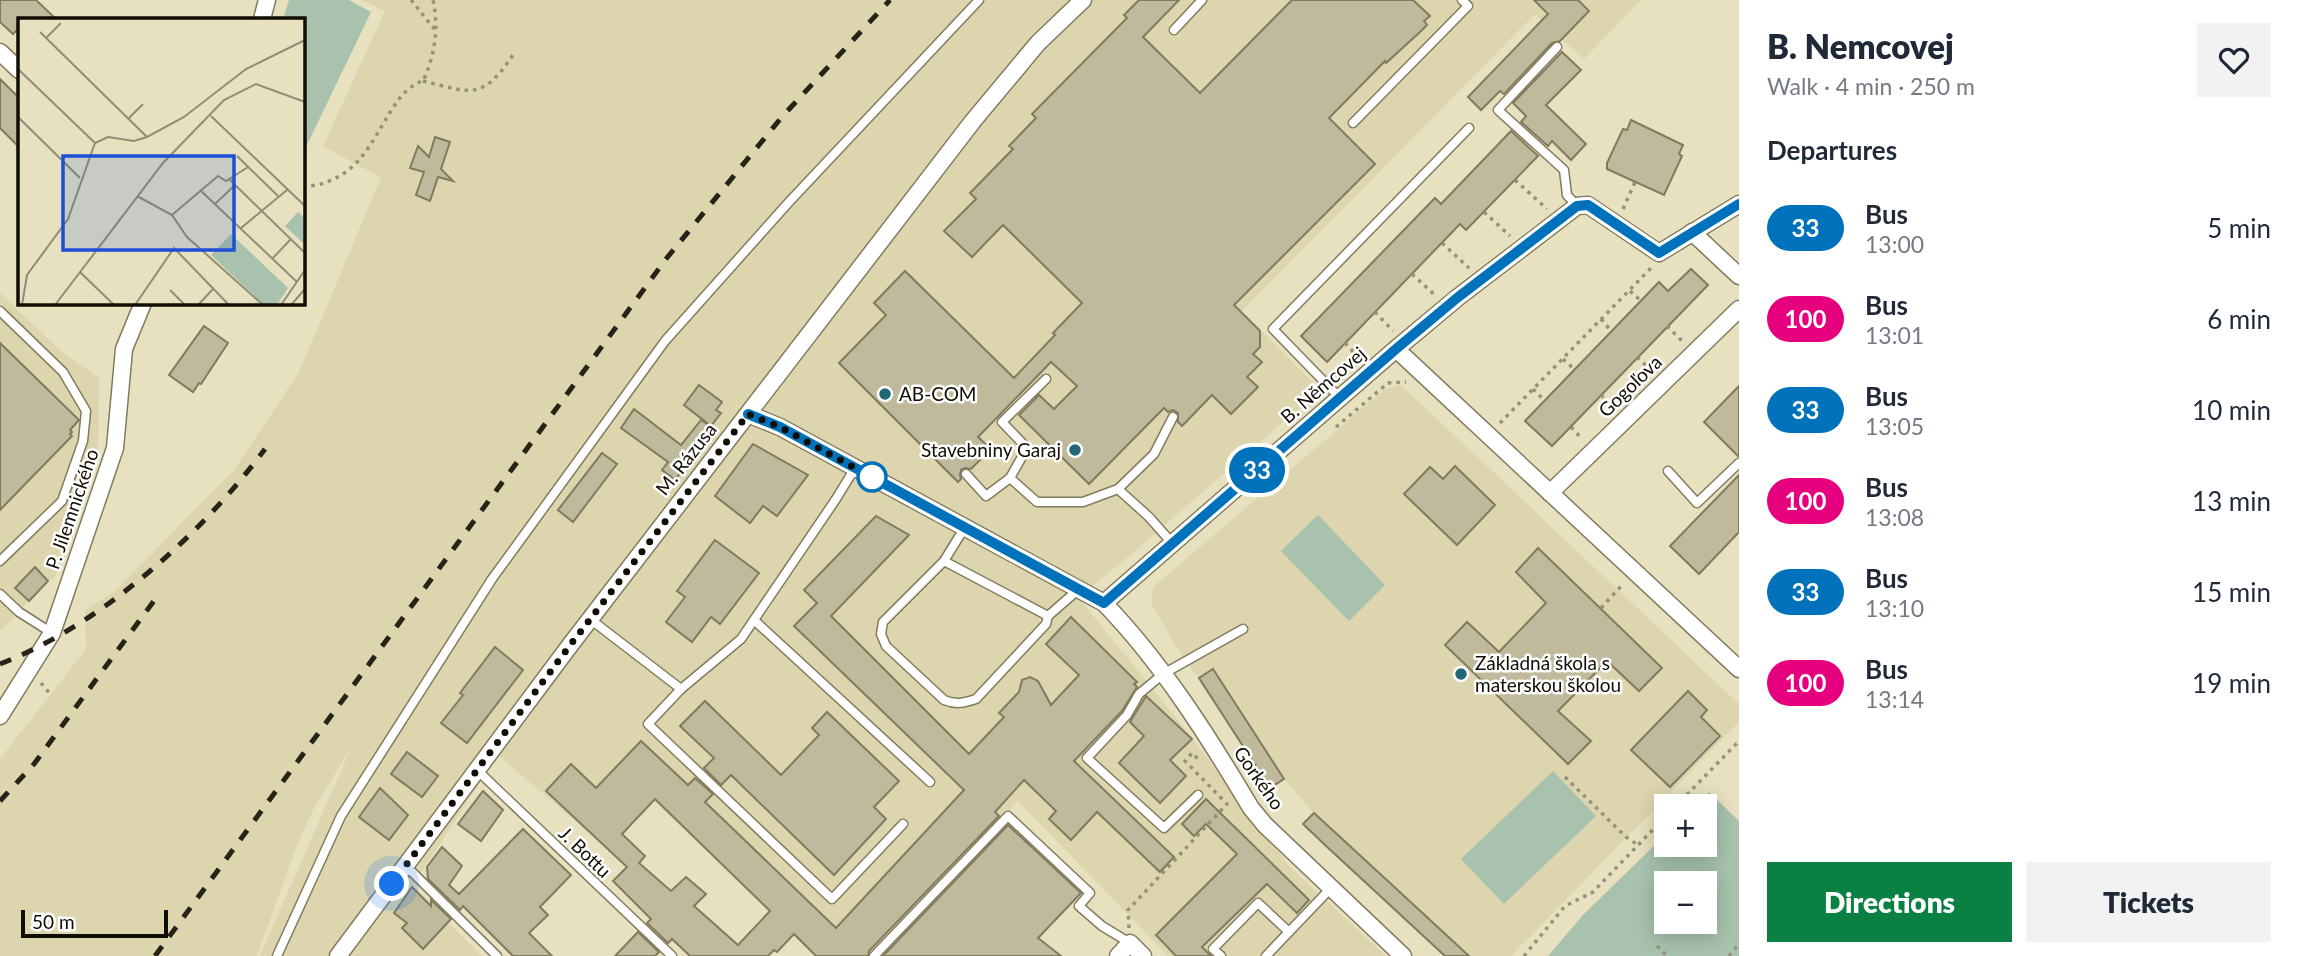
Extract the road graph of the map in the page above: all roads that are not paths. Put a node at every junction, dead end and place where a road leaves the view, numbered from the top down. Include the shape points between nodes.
1 (267, 0) edge
2 (979, 0) edge
3 (1083, 0) edge
4 (1202, 0) edge
5 (1462, 0) edge
6 (262, 18) edge
7 (1174, 30) dead end
8 (1557, 47) dead end
9 (0, 52) edge
10 (18, 69) edge
11 (1353, 123) dead end
12 (1469, 128) dead end
13 (1739, 204) edge
14 (1577, 206) junction
15 (1692, 232) junction
16 (1739, 276) edge
17 (143, 304) edge
18 (1739, 309) edge
19 (0, 311) edge
20 (1396, 341) junction
21 (1046, 379) dead end
22 (1340, 398) junction
23 (748, 414) junction
24 (1173, 416) dead end
25 (1739, 463) edge
26 (855, 468) junction
27 (1668, 471) dead end
28 (966, 474) dead end
29 (1010, 478) junction
30 (1118, 489) junction
31 (1550, 493) junction
32 (965, 527) junction
33 (1172, 543) junction
34 (0, 561) edge
35 (944, 561) junction
36 (1079, 589) junction
37 (0, 594) edge
38 (1104, 603) junction
39 (1048, 616) junction
40 (590, 619) junction
41 (754, 620) junction
42 (1243, 629) dead end
43 (52, 633) junction
44 (1739, 669) edge
45 (1163, 674) junction
46 (681, 689) junction
47 (0, 716) edge
48 (477, 770) junction
49 (930, 782) dead end
50 (1198, 794) dead end
51 (903, 824) dead end
52 (406, 866) junction
53 (1331, 888) junction
54 (1289, 933) junction
55 (1130, 943) junction
56 (277, 956) edge
57 (338, 956) edge
58 (497, 956) edge
59 (672, 956) edge
60 (874, 956) edge
61 (1118, 956) edge
62 (1143, 956) edge
63 (1221, 956) edge
64 (1266, 956) edge
65 (1403, 956) edge

1 - 6 street
2 - 56 lane via 665,341 492,579 341,816
3 - 23 street, M. Rázusa via 1038,43 982,111
4 - 7 lane
5 - 11 lane via 1468,6
8 - 14 lane via 1498,110 1564,170 1567,195
9 - 10 street
12 - 22 lane via 1273,329
13 - 15 street
14 - 15 street via 1588,205 1659,253
14 - 20 street, B. Němcovej
15 - 16 street
17 - 43 street, P. Jilemnického via 124,349 115,448
18 - 31 street, Gogoľova
19 - 34 lane via 63,372 86,411 83,441 62,501
20 - 22 street, B. Němcovej
20 - 31 street
21 - 29 lane via 1002,422 1027,448
22 - 33 street, B. Němcovej
23 - 26 street
23 - 40 street, M. Rázusa
24 - 30 lane via 1154,454
25 - 27 lane via 1698,503
26 - 32 street
26 - 41 lane
28 - 29 lane via 986,496
29 - 30 lane via 1037,502 1083,502
30 - 33 lane
31 - 44 street
32 - 35 lane
32 - 36 street
33 - 38 street, B. Němcovej
35 - 39 lane
35 - 39 lane via 883,622 881,634 887,646 944,700 963,704 976,699 1046,624
36 - 38 street
36 - 39 lane
37 - 43 lane
38 - 45 street, Gorkého
40 - 46 lane
40 - 48 street, M. Rázusa
41 - 46 lane via 740,639
41 - 49 lane
42 - 45 lane
43 - 47 street, P. Jilemnického
45 - 50 lane via 1139,694 1127,715 1087,758 1164,828
45 - 53 street, Gorkého via 1251,808
46 - 51 lane via 648,724 832,899
48 - 52 street, M. Rázusa
48 - 59 lane, J. Bottu
52 - 57 street, M. Rázusa
52 - 58 lane
53 - 54 lane
53 - 65 street, Gorkého
54 - 63 lane via 1258,903 1213,949
54 - 64 lane
55 - 60 lane via 1079,906 1090,893 1008,816
55 - 61 street
55 - 62 street

